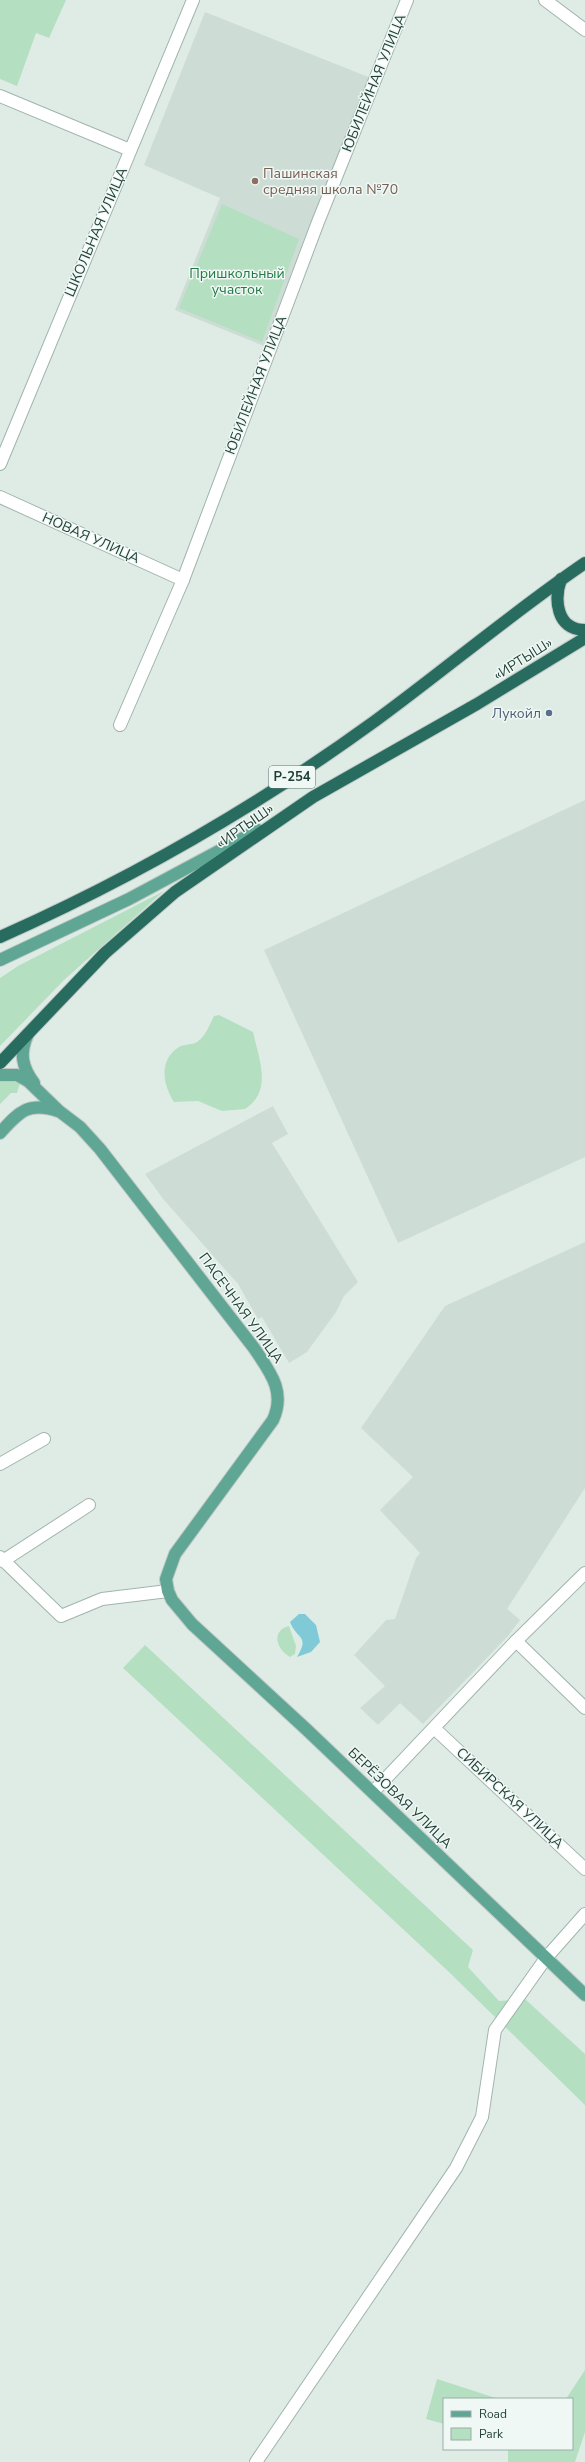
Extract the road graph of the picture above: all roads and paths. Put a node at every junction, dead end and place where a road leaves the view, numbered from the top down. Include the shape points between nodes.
1 (193, 0) edge
2 (407, 0) edge
3 (544, 0) edge
4 (585, 30) edge
5 (0, 96) edge
6 (130, 150) junction
7 (0, 464) edge
8 (0, 497) edge
9 (585, 563) edge
10 (562, 579) junction
11 (183, 580) junction
12 (585, 630) edge
13 (585, 638) edge
14 (120, 725) dead end
15 (313, 797) junction
16 (0, 937) edge
17 (0, 960) edge
18 (32, 1028) junction
19 (0, 1063) edge
20 (0, 1075) edge
21 (40, 1092) junction
22 (59, 1111) junction
23 (0, 1134) edge
24 (44, 1439) dead end
25 (0, 1464) edge
26 (89, 1505) dead end
27 (1, 1559) edge
28 (585, 1573) edge
29 (168, 1591) junction
30 (516, 1641) junction
31 (585, 1708) edge
32 (434, 1728) junction
33 (372, 1792) junction
34 (585, 1868) edge
35 (585, 1914) edge
36 (546, 1958) junction
37 (585, 1995) edge
38 (256, 2462) edge

1 - 6 street, ШКОЛЬНАЯ УЛИЦА
2 - 11 street, ЮБИЛЕЙНАЯ УЛИЦА via 315,230
3 - 4 street
5 - 6 street
6 - 7 street, ШКОЛЬНАЯ УЛИЦА
8 - 11 street, НОВАЯ УЛИЦА
9 - 10 highway, «ИРТЫШ» / Р-254
10 - 12 highway via 557,592 559,612 571,626
10 - 16 highway, «ИРТЫШ» / Р-254 via 375,721 257,802 199,837 120,879
11 - 14 street, ЮБИЛЕЙНАЯ УЛИЦА
13 - 15 highway, «ИРТЫШ» / Р-254 via 477,704
15 - 17 main road via 254,832 129,899
15 - 18 highway, «ИРТЫШ» / Р-254 via 175,892 105,953
18 - 19 highway, «ИРТЫШ» / Р-254
18 - 21 main road via 22,1047 22,1058 26,1072
20 - 21 main road via 17,1075
21 - 22 main road, ПАСЕЧНАЯ УЛИЦА
22 - 23 main road via 45,1106 27,1108
22 - 29 main road, ПАСЕЧНАЯ УЛИЦА via 80,1127 130,1185 254,1348 270,1372 278,1391 279,1400 273,1420 175,1554 166,1579
24 - 25 street
26 - 27 street
27 - 29 street via 61,1616 102,1599
28 - 30 street
29 - 33 main road, БЕРЁЗОВАЯ УЛИЦА via 172,1600 192,1624
30 - 31 street
30 - 32 street
32 - 33 street
32 - 34 street, СИБИРСКАЯ УЛИЦА
33 - 36 main road, БЕРЁЗОВАЯ УЛИЦА
35 - 36 street
36 - 37 main road, БЕРЁЗОВАЯ УЛИЦА
36 - 38 street via 495,2030 482,2117 456,2168

